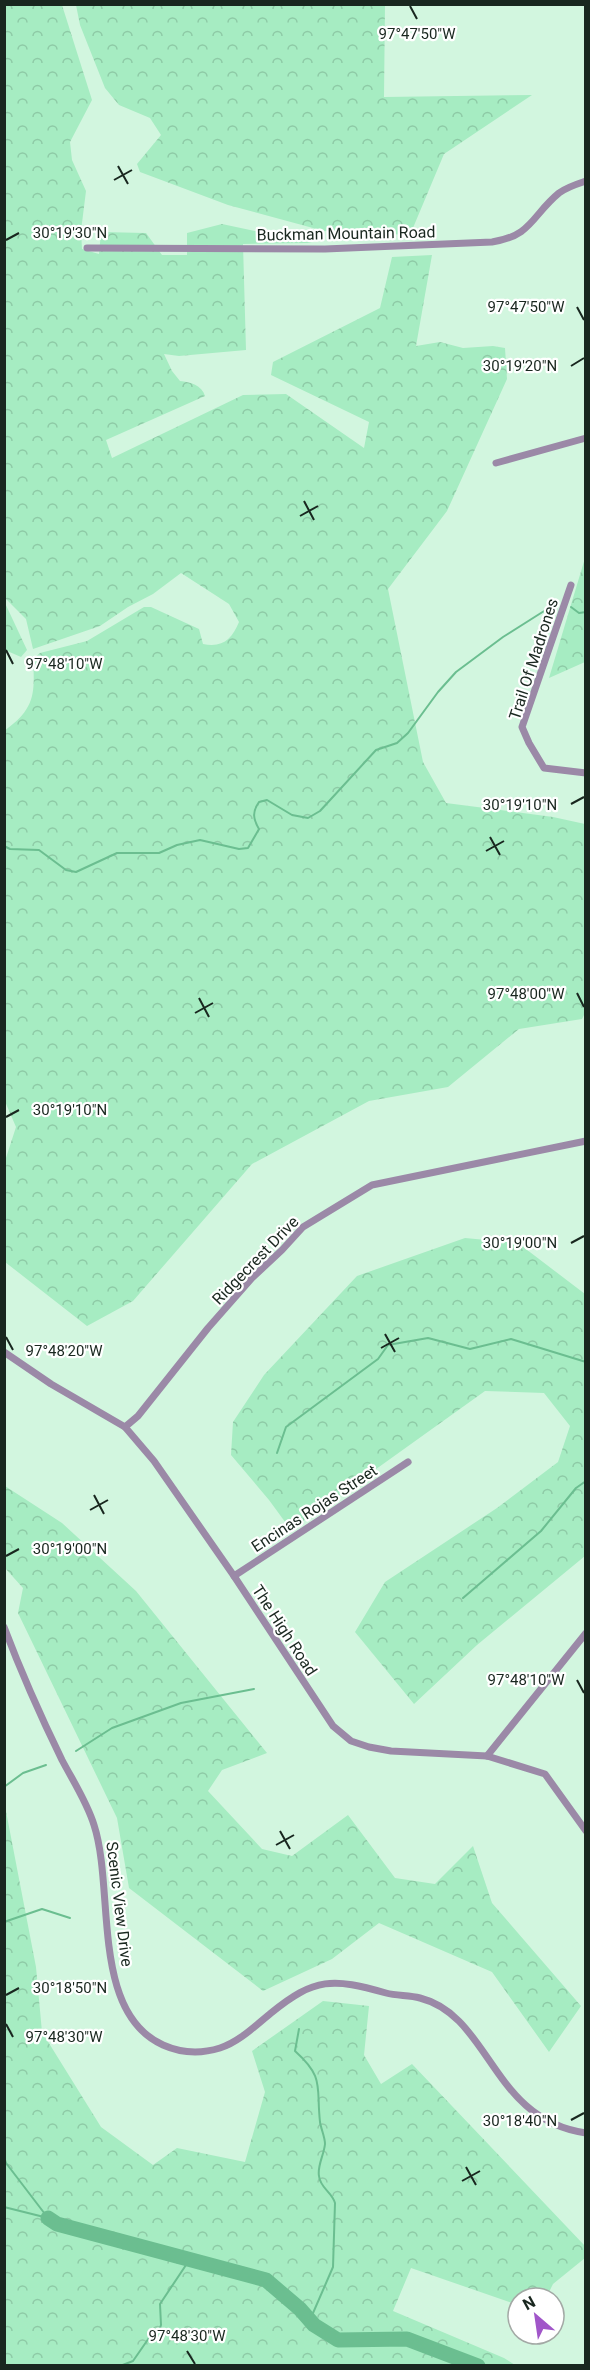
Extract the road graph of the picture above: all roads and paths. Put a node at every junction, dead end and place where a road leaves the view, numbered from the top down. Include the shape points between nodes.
1 (585, 181) edge
2 (87, 248) dead end
3 (585, 438) edge
4 (496, 463) dead end
5 (571, 585) dead end
6 (585, 773) edge
7 (585, 1141) edge
8 (4, 1352) edge
9 (125, 1427) junction
10 (408, 1462) dead end
11 (234, 1576) junction
12 (4, 1627) edge
13 (585, 1633) edge
14 (487, 1756) junction
15 (585, 1832) edge
16 (585, 2133) edge

1 - 2 street, Buckman Mountain Road via 559,193 522,232 492,242 337,249
3 - 4 street
5 - 6 street, Trail Of Madrones via 522,727 544,768
7 - 9 street, Ridgecrest Drive via 372,1185 303,1227 252,1278
8 - 9 street, The High Road
9 - 11 street, The High Road via 154,1461
10 - 11 street, Encinas Rojas Street
11 - 14 street, The High Road via 319,1707 351,1741 391,1751
12 - 16 street, Scenic View Drive via 94,1823 120,2000 148,2037 187,2051 219,2048 245,2034 297,1992 324,1983 352,1983 433,2003 455,2018 523,2104 550,2124
13 - 14 street
14 - 15 street, The High Road via 545,1774

